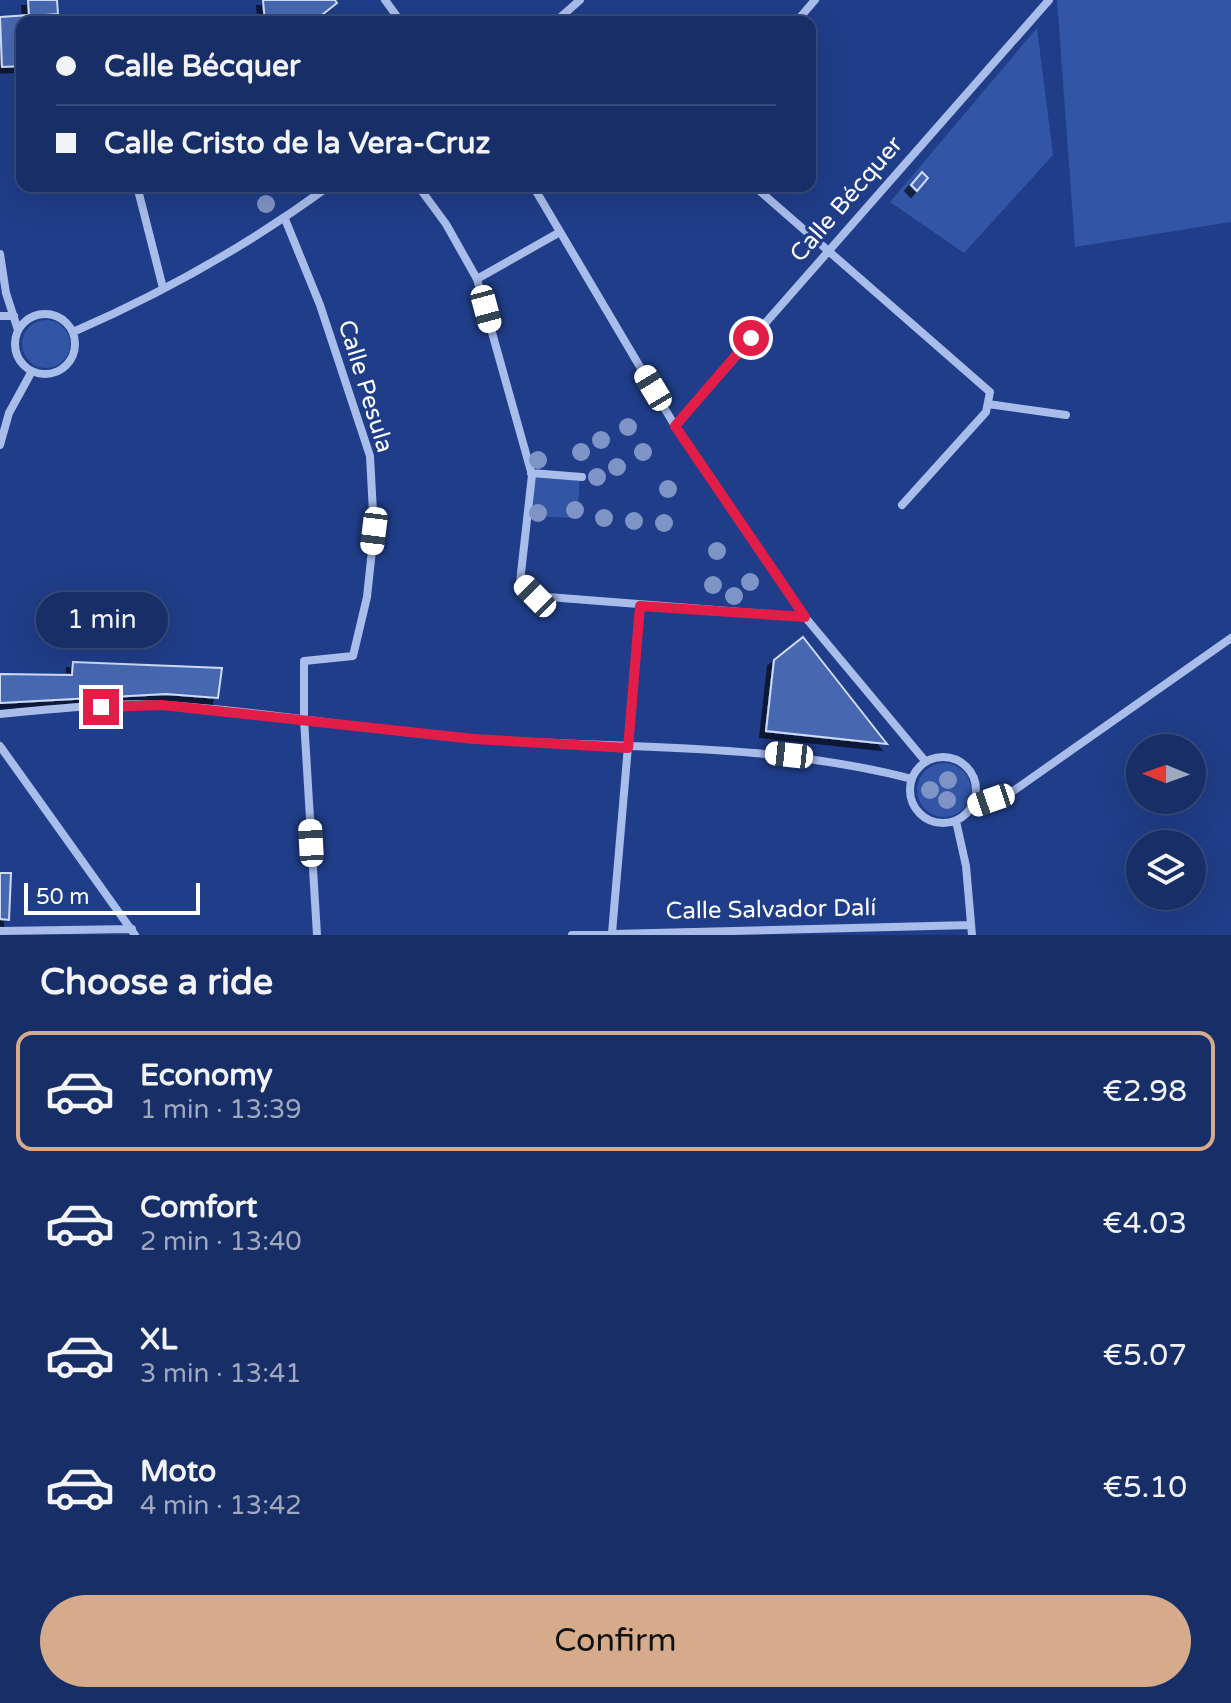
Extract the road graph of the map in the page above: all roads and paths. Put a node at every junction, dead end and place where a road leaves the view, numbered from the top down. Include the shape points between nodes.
1 (580, 0) edge
2 (815, 0) edge
3 (1049, 0) edge
4 (562, 16) edge
5 (801, 16) edge
6 (139, 192) edge
7 (321, 192) edge
8 (422, 192) edge
9 (537, 192) edge
10 (761, 192) edge
11 (285, 219) junction
12 (560, 232) junction
13 (828, 250) junction
14 (0, 254) edge
15 (477, 279) junction
16 (163, 288) junction
17 (0, 316) edge
18 (14, 316) junction
19 (18, 330) junction
20 (73, 332) junction
21 (32, 371) junction
22 (988, 404) junction
23 (1066, 415) dead end
24 (675, 426) junction
25 (0, 445) edge
26 (531, 473) junction
27 (582, 477) dead end
28 (902, 505) dead end
29 (640, 606) junction
30 (805, 617) junction
31 (1231, 638) edge
32 (0, 714) edge
33 (304, 719) junction
34 (0, 746) edge
35 (628, 748) junction
36 (926, 762) junction
37 (912, 779) junction
38 (972, 807) junction
39 (956, 821) junction
40 (971, 930) edge
41 (0, 931) edge
42 (133, 932) edge
43 (612, 933) edge
44 (702, 933) edge
45 (317, 935) edge
46 (572, 935) edge

1 - 4 street
2 - 5 street
3 - 13 street, Calle Bécquer
6 - 16 street
7 - 11 street
8 - 15 street
9 - 12 street
10 - 13 street
11 - 16 street
11 - 33 street, Calle Pesula via 370,456 374,531 367,597 353,656 304,661
12 - 15 street
12 - 24 street
13 - 22 street via 990,392
13 - 24 street, Calle Bécquer
14 - 18 street
15 - 26 street
16 - 20 street
17 - 18 street
18 - 19 street
19 - 20 street via 41,314 61,318
19 - 21 street via 18,358
20 - 21 street via 69,362 52,373
21 - 25 street via 9,413
22 - 23 street
22 - 28 street
24 - 30 street
26 - 27 street
26 - 29 street via 520,582 535,596
29 - 30 street
29 - 35 street
30 - 36 street
31 - 38 street via 1009,794
32 - 33 street via 162,705
33 - 35 street via 474,739
33 - 45 street
34 - 42 street
35 - 37 street via 814,758
35 - 43 street
36 - 37 street
36 - 38 street via 947,757 966,766 976,786
37 - 39 street via 912,801 925,818
38 - 39 street
39 - 40 street
40 - 44 street, Calle Salvador Dalí
41 - 42 street
43 - 44 street, Calle Salvador Dalí
43 - 46 street, Calle Salvador Dalí

